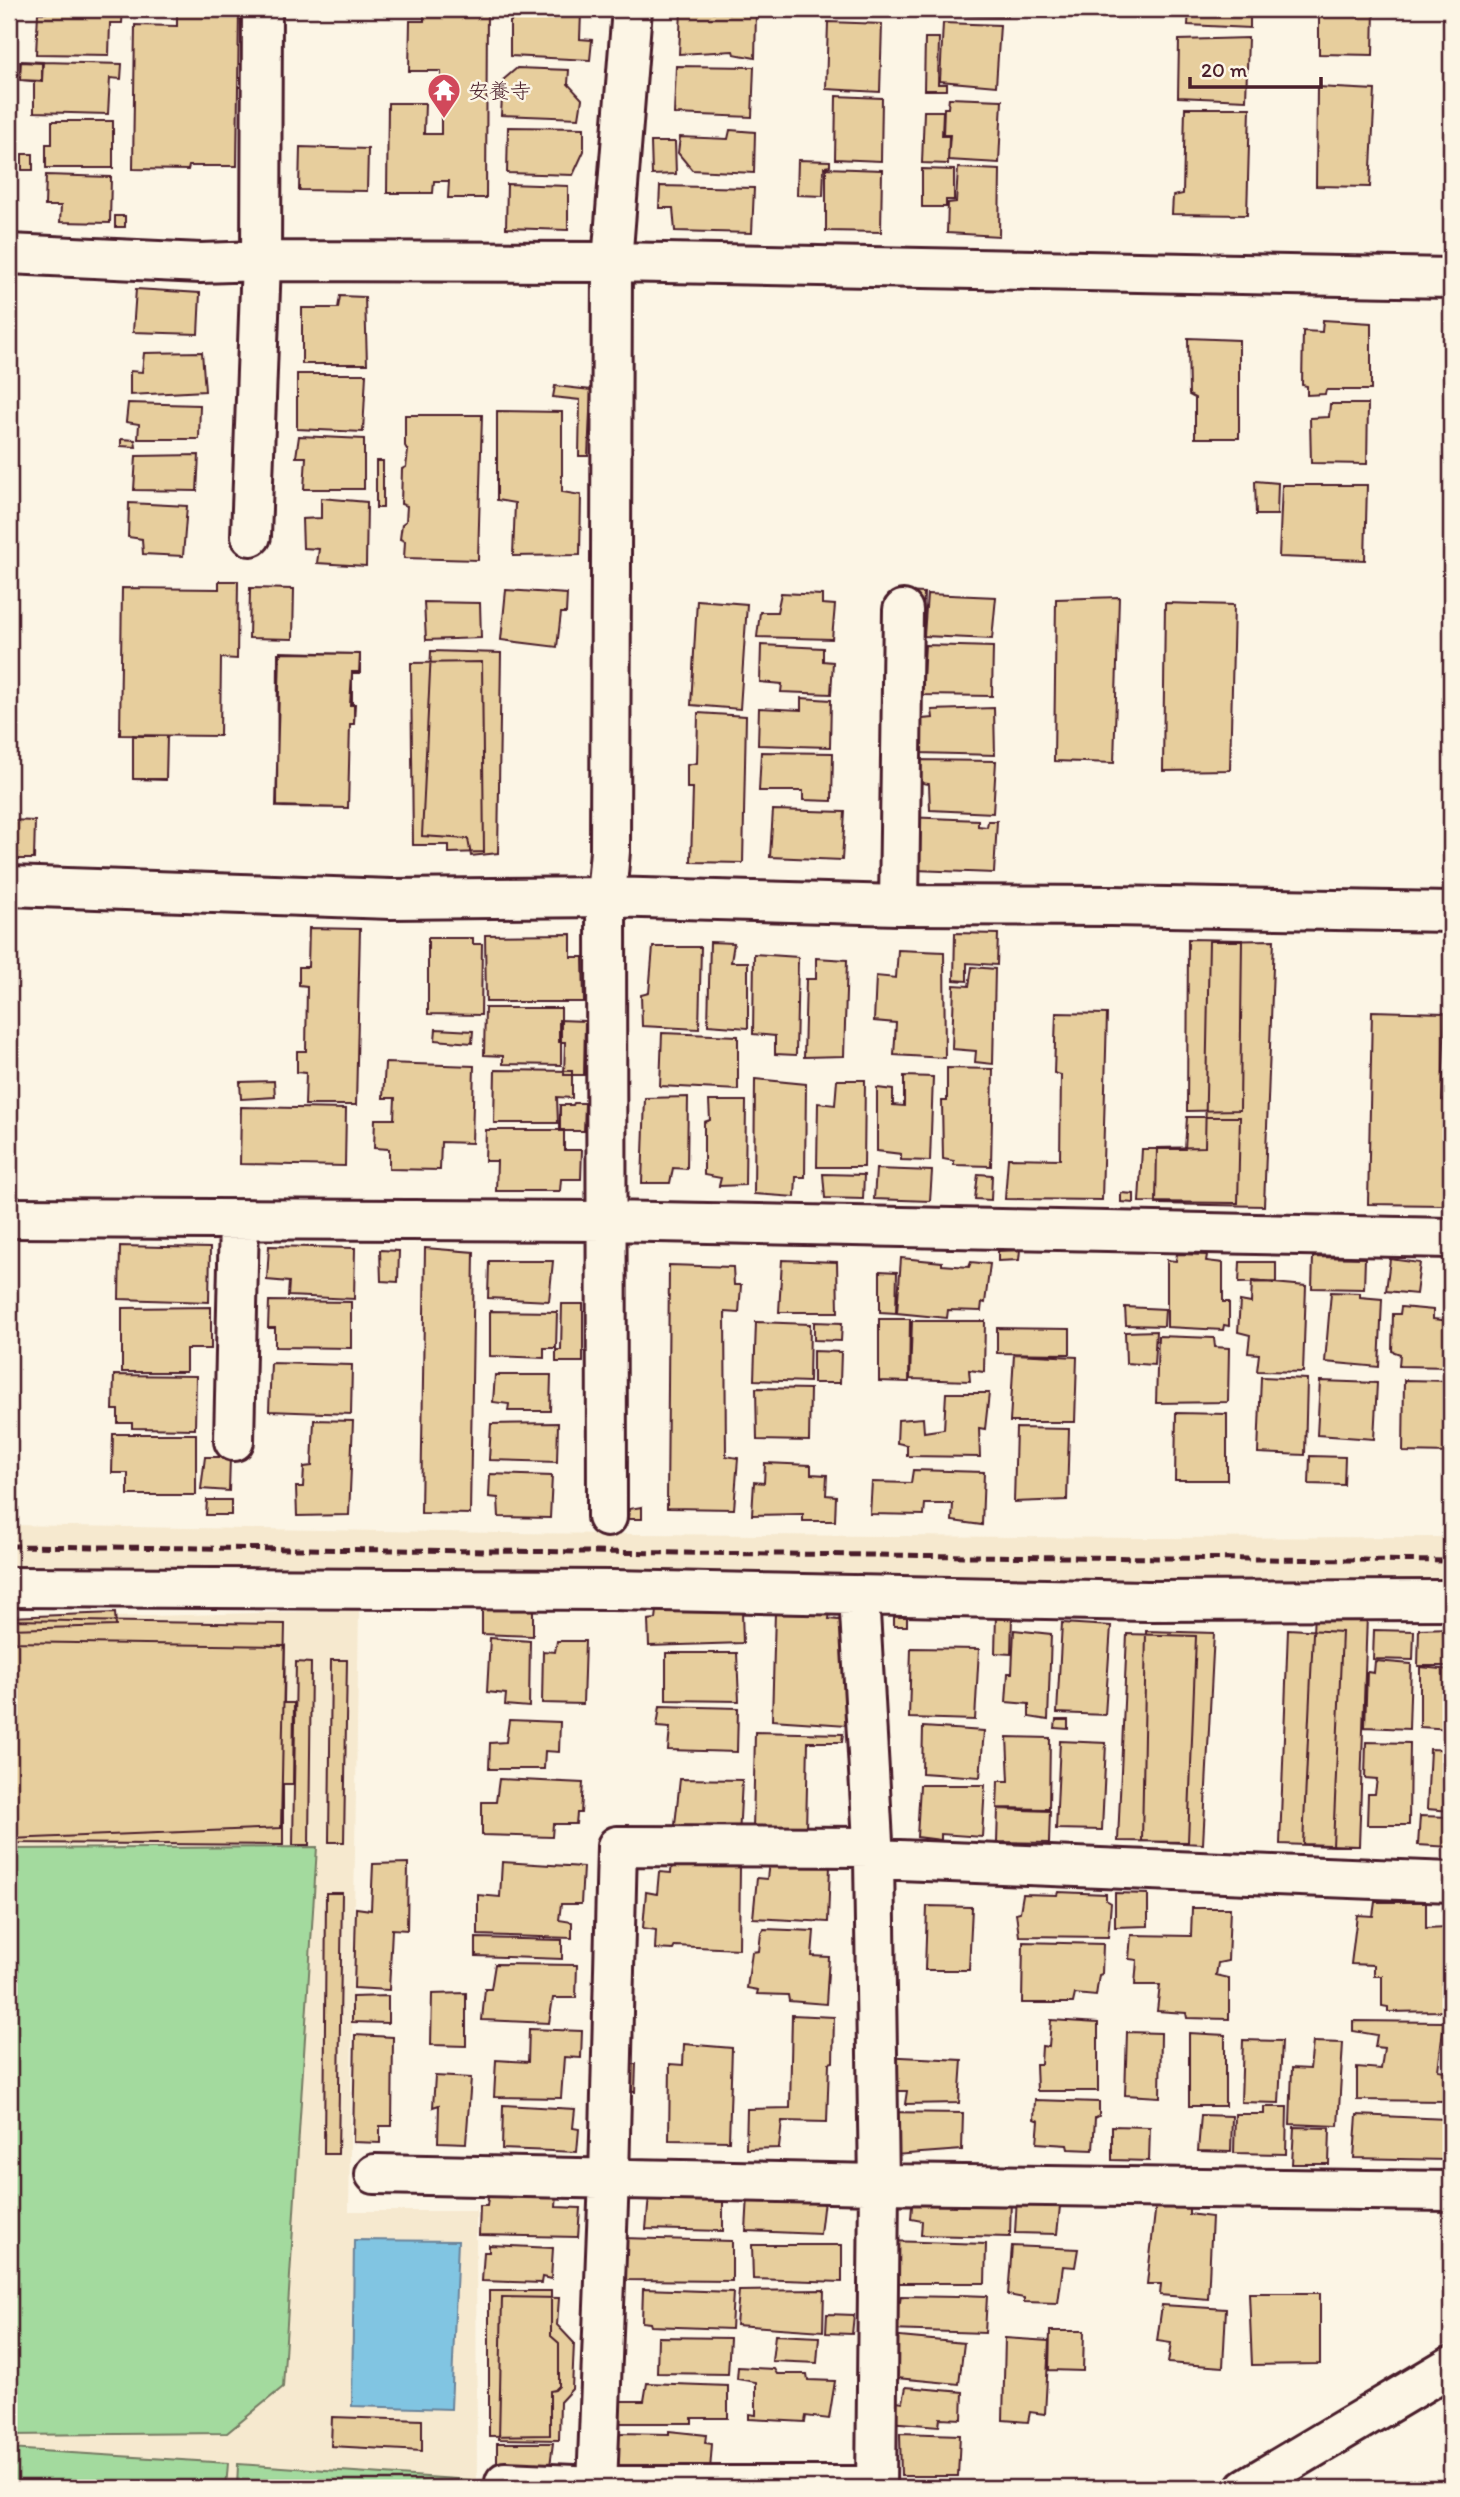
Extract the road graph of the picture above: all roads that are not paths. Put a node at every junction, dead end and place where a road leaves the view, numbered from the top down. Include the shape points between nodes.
1 (262, 9) edge
2 (632, 9) edge
3 (9, 254) edge
4 (261, 261) junction
5 (612, 262) junction
6 (1451, 278) edge
7 (251, 536) dead end
8 (903, 610) dead end
9 (9, 886) edge
10 (606, 897) junction
11 (899, 905) junction
12 (1451, 912) edge
13 (9, 1218) edge
14 (239, 1220) junction
15 (605, 1221) junction
16 (1451, 1238) edge
17 (234, 1441) dead end
18 (607, 1517) dead end
19 (9, 1587) edge
20 (859, 1595) junction
21 (1451, 1600) edge
22 (874, 1853) junction
23 (1451, 1882) edge
24 (375, 2174) dead end
25 (609, 2178) junction
26 (879, 2184) junction
27 (1451, 2191) edge
28 (1451, 2366) edge
29 (505, 2482) dead end
30 (597, 2486) junction
31 (876, 2487) edge
32 (1246, 2488) edge

1 - 4 street
2 - 5 street
3 - 4 street via 201,263
4 - 5 street
4 - 7 street
5 - 6 street
5 - 10 street via 610,851
8 - 11 street
9 - 10 street via 391,899
10 - 11 street
10 - 15 street
11 - 12 street
13 - 14 street
14 - 15 street
14 - 17 street
15 - 16 street
15 - 18 street
19 - 20 street
20 - 21 street via 1147,1601
20 - 22 street
22 - 23 street
22 - 25 street via 617,1846
22 - 26 street
24 - 25 street
25 - 26 street
25 - 30 street
26 - 27 street
26 - 31 street
28 - 32 street
29 - 30 street
30 - 31 street

